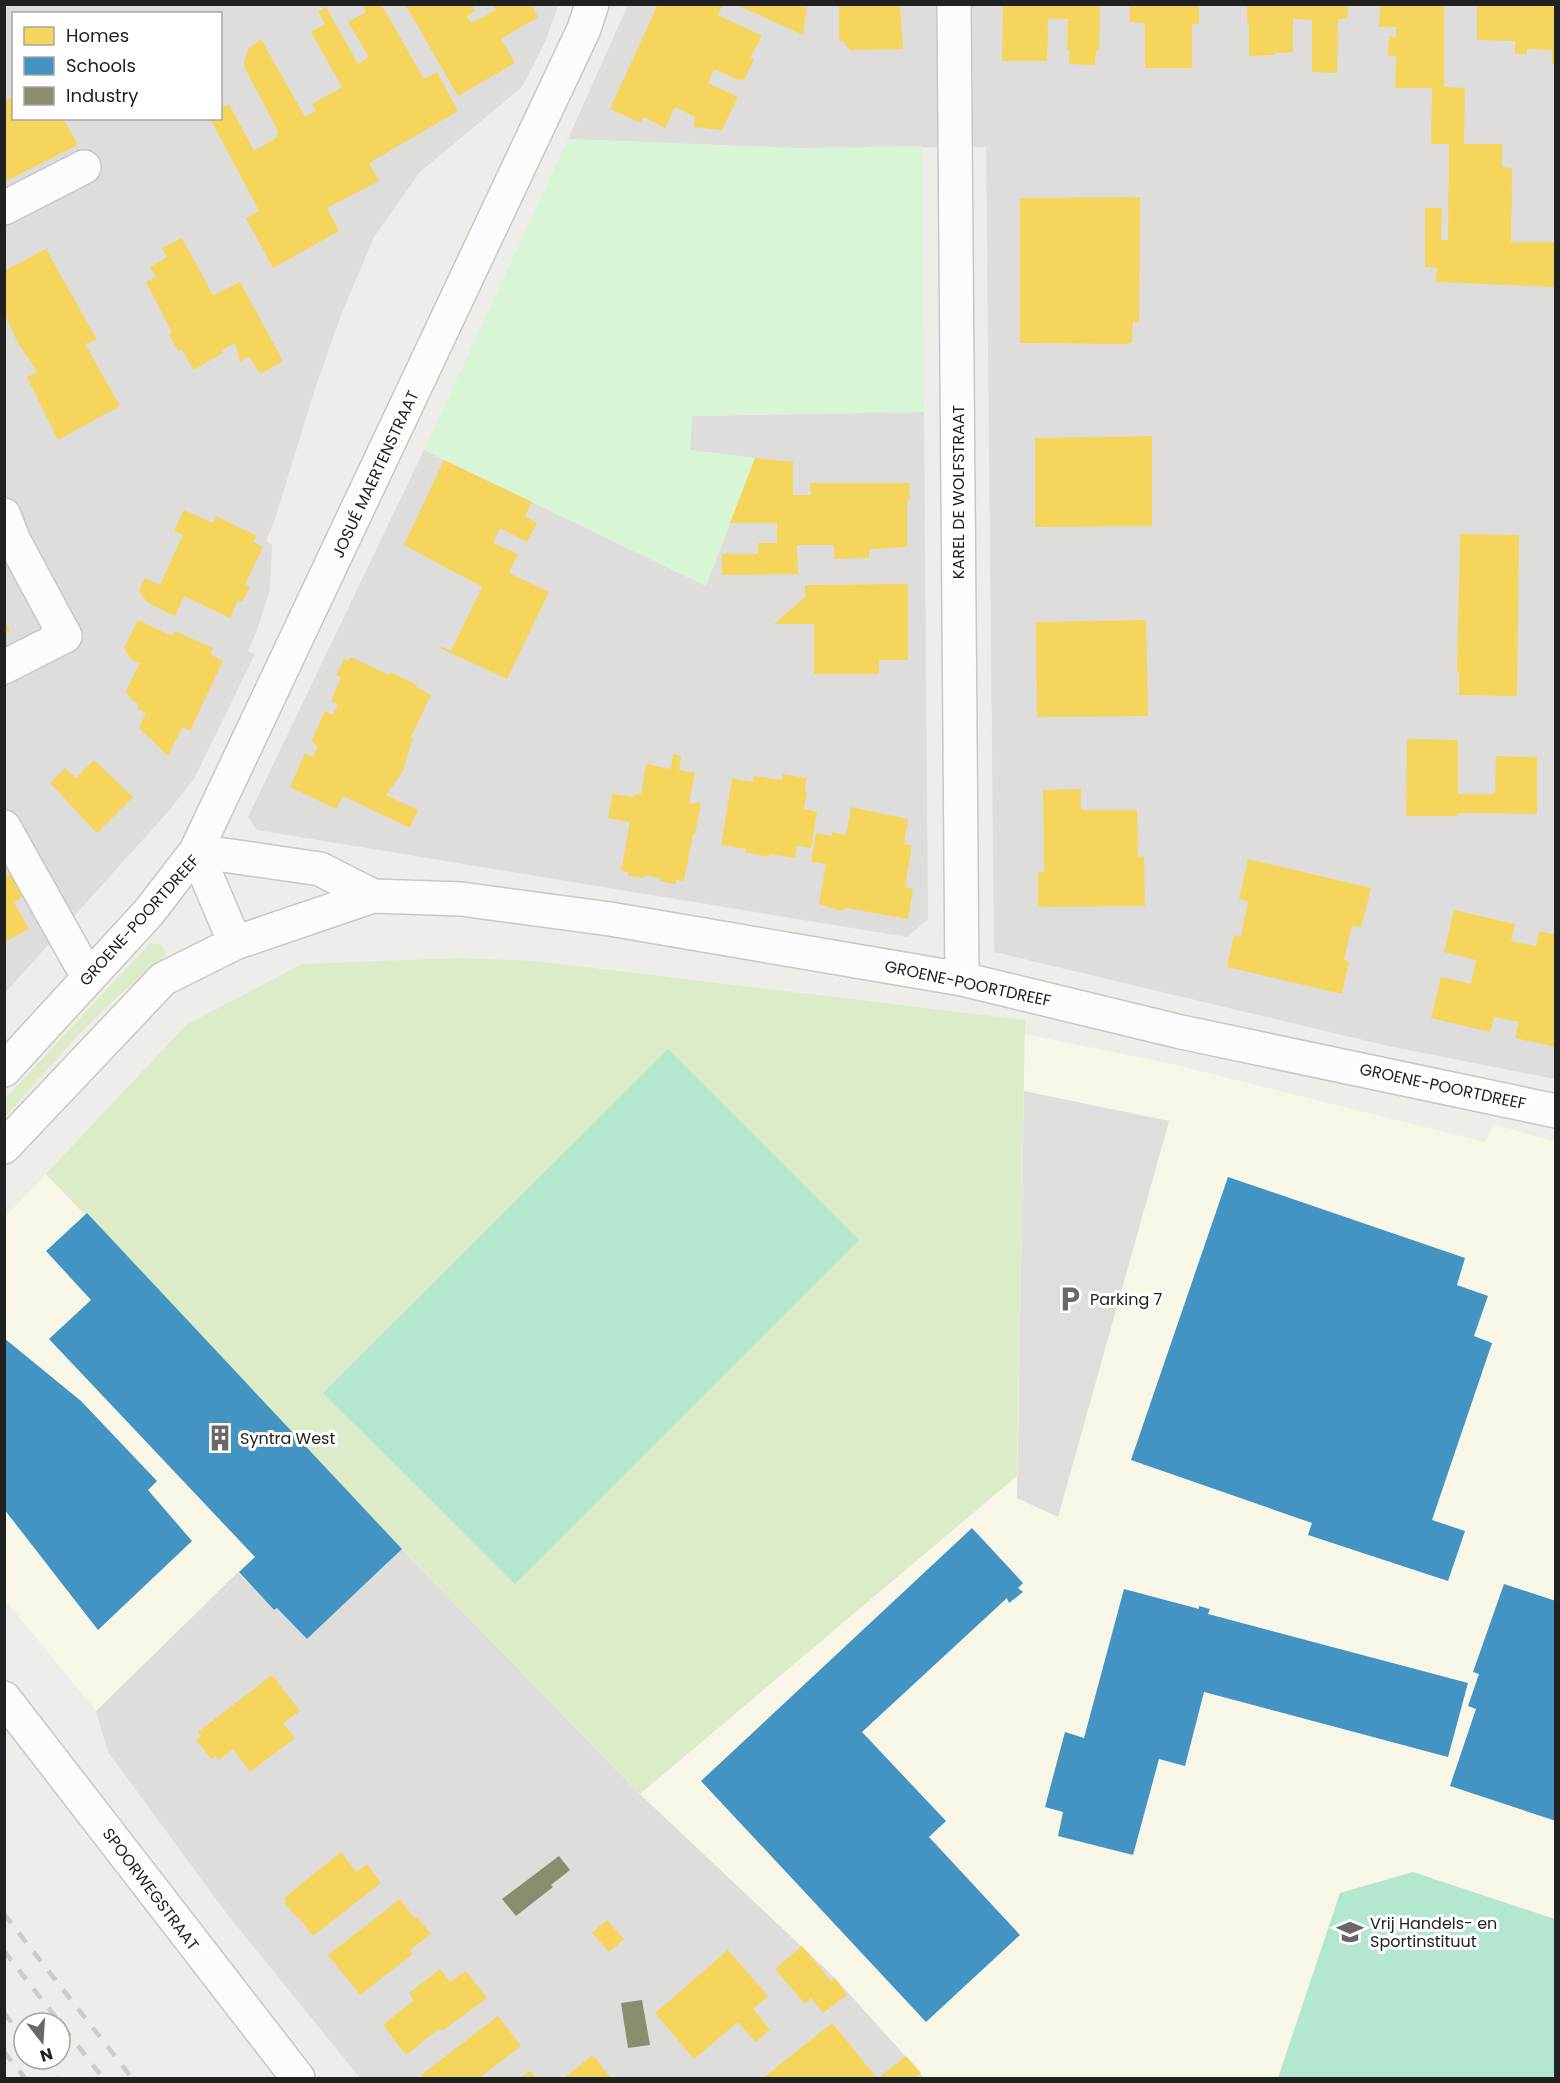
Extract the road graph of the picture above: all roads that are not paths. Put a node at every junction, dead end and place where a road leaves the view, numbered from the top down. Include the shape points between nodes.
1 (592, 4) edge
2 (954, 4) edge
3 (84, 167) dead end
4 (4, 208) edge
5 (4, 515) edge
6 (4, 667) edge
7 (4, 827) edge
8 (196, 851) junction
9 (373, 896) junction
10 (235, 943) junction
11 (88, 976) junction
12 (962, 979) junction
13 (4, 1070) edge
14 (1556, 1111) edge
15 (4, 1147) edge
16 (4, 1698) edge
17 (298, 2079) edge

1 - 8 street, JOSUÉ MAERTENSTRAAT via 579,40
2 - 12 street, KAREL DE WOLFSTRAAT
3 - 4 street
5 - 6 street via 65,636
7 - 11 street
8 - 9 street, GROENE-POORTDREEF via 320,869
8 - 10 street
8 - 11 street, GROENE-POORTDREEF via 149,912
9 - 10 street, GROENE-POORTDREEF
9 - 12 street, GROENE-POORTDREEF via 461,899 599,918
10 - 15 street, GROENE-POORTDREEF via 163,979
11 - 13 street, GROENE-POORTDREEF
12 - 14 street, GROENE-POORTDREEF via 1181,1032
16 - 17 street, SPOORWEGSTRAAT

